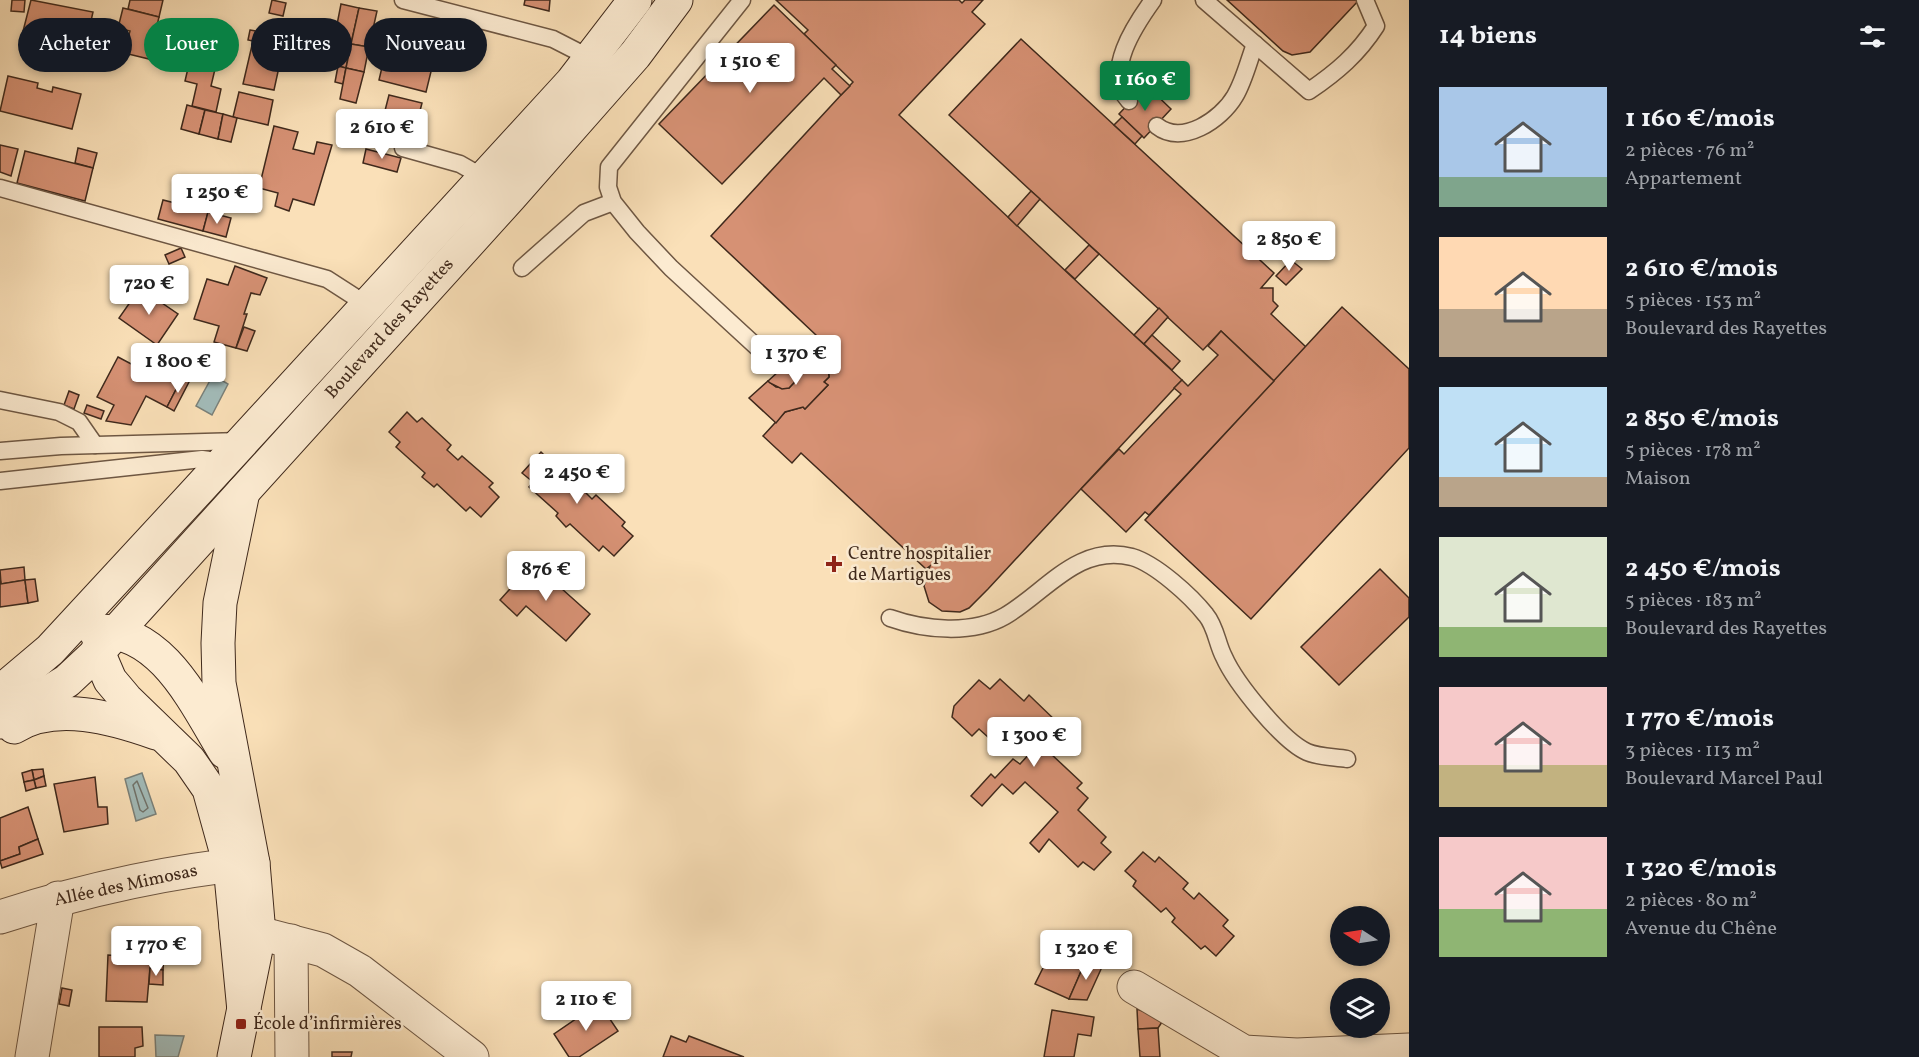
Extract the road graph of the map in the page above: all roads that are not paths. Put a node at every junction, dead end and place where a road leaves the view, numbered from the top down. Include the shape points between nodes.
1 (403, 0) edge
2 (635, 0) edge
3 (676, 0) edge
4 (741, 0) edge
5 (1153, 0) edge
6 (1204, 0) edge
7 (1365, 0) edge
8 (1255, 44) junction
9 (604, 67) junction
10 (1129, 101) dead end
11 (1157, 126) dead end
12 (403, 148) dead end
13 (484, 177) junction
14 (0, 188) edge
15 (510, 197) junction
16 (613, 202) junction
17 (522, 268) dead end
18 (367, 305) junction
19 (394, 324) junction
20 (772, 361) dead end
21 (0, 400) edge
22 (290, 439) junction
23 (95, 445) junction
24 (0, 451) edge
25 (233, 452) junction
26 (0, 481) edge
27 (198, 490) junction
28 (243, 490) junction
29 (890, 618) dead end
30 (66, 633) junction
31 (105, 638) junction
32 (0, 692) edge
33 (0, 722) edge
34 (163, 735) junction
35 (0, 736) edge
36 (1347, 759) dead end
37 (235, 769) junction
38 (242, 864) junction
39 (58, 898) junction
40 (0, 917) edge
41 (247, 930) junction
42 (291, 940) junction
43 (1134, 987) dead end
44 (1409, 1050) edge
45 (32, 1057) edge
46 (234, 1057) edge
47 (292, 1057) edge
48 (472, 1057) edge

1 - 9 lane via 553,39
2 - 9 street, Boulevard des Rayettes
3 - 9 street, Boulevard des Rayettes
4 - 16 lane via 609,167 608,187
5 - 10 lane via 1120,58 1121,84
6 - 8 lane
7 - 8 lane via 1376,26 1361,49 1309,91
8 - 11 lane via 1235,97 1213,119 1191,133 1164,132
9 - 13 street, Boulevard des Rayettes
9 - 15 street, Boulevard des Rayettes
12 - 13 lane via 460,164
13 - 15 lane
13 - 18 street, Boulevard des Rayettes
14 - 18 lane via 327,279
15 - 19 street, Boulevard des Rayettes
16 - 17 lane via 584,213
16 - 20 lane via 670,268
18 - 19 lane
18 - 25 street, Boulevard des Rayettes
19 - 22 street, Boulevard des Rayettes
21 - 23 lane via 59,412 79,422
22 - 25 lane
22 - 28 street, Boulevard des Rayettes
23 - 24 lane
23 - 25 lane
25 - 26 lane via 202,459
25 - 27 street, Boulevard des Rayettes
27 - 30 street, Boulevard des Rayettes
27 - 31 street, Boulevard des Rayettes via 191,519 125,591
28 - 31 street, Boulevard des Rayettes
28 - 37 street via 220,603 218,643 219,683
29 - 36 lane via 921,626 971,628 988,624 1006,616 1073,566 1103,556 1132,557 1161,573 1207,616 1234,675 1271,723 1307,752
30 - 31 street
30 - 32 street, Boulevard des Rayettes
31 - 33 street, Boulevard des Rayettes via 67,681
31 - 34 street via 110,680
31 - 37 street via 137,639 155,652 184,685
34 - 35 street via 74,713 19,724
34 - 38 street via 189,760 209,789
37 - 38 street
38 - 39 street, Allée des Mimosas
38 - 41 street
39 - 40 street, Allée des Mimosas
39 - 45 street
41 - 42 street
41 - 46 street via 244,1011
42 - 47 street
42 - 48 street via 323,950 360,971
43 - 44 street via 1244,1052 1297,1055

